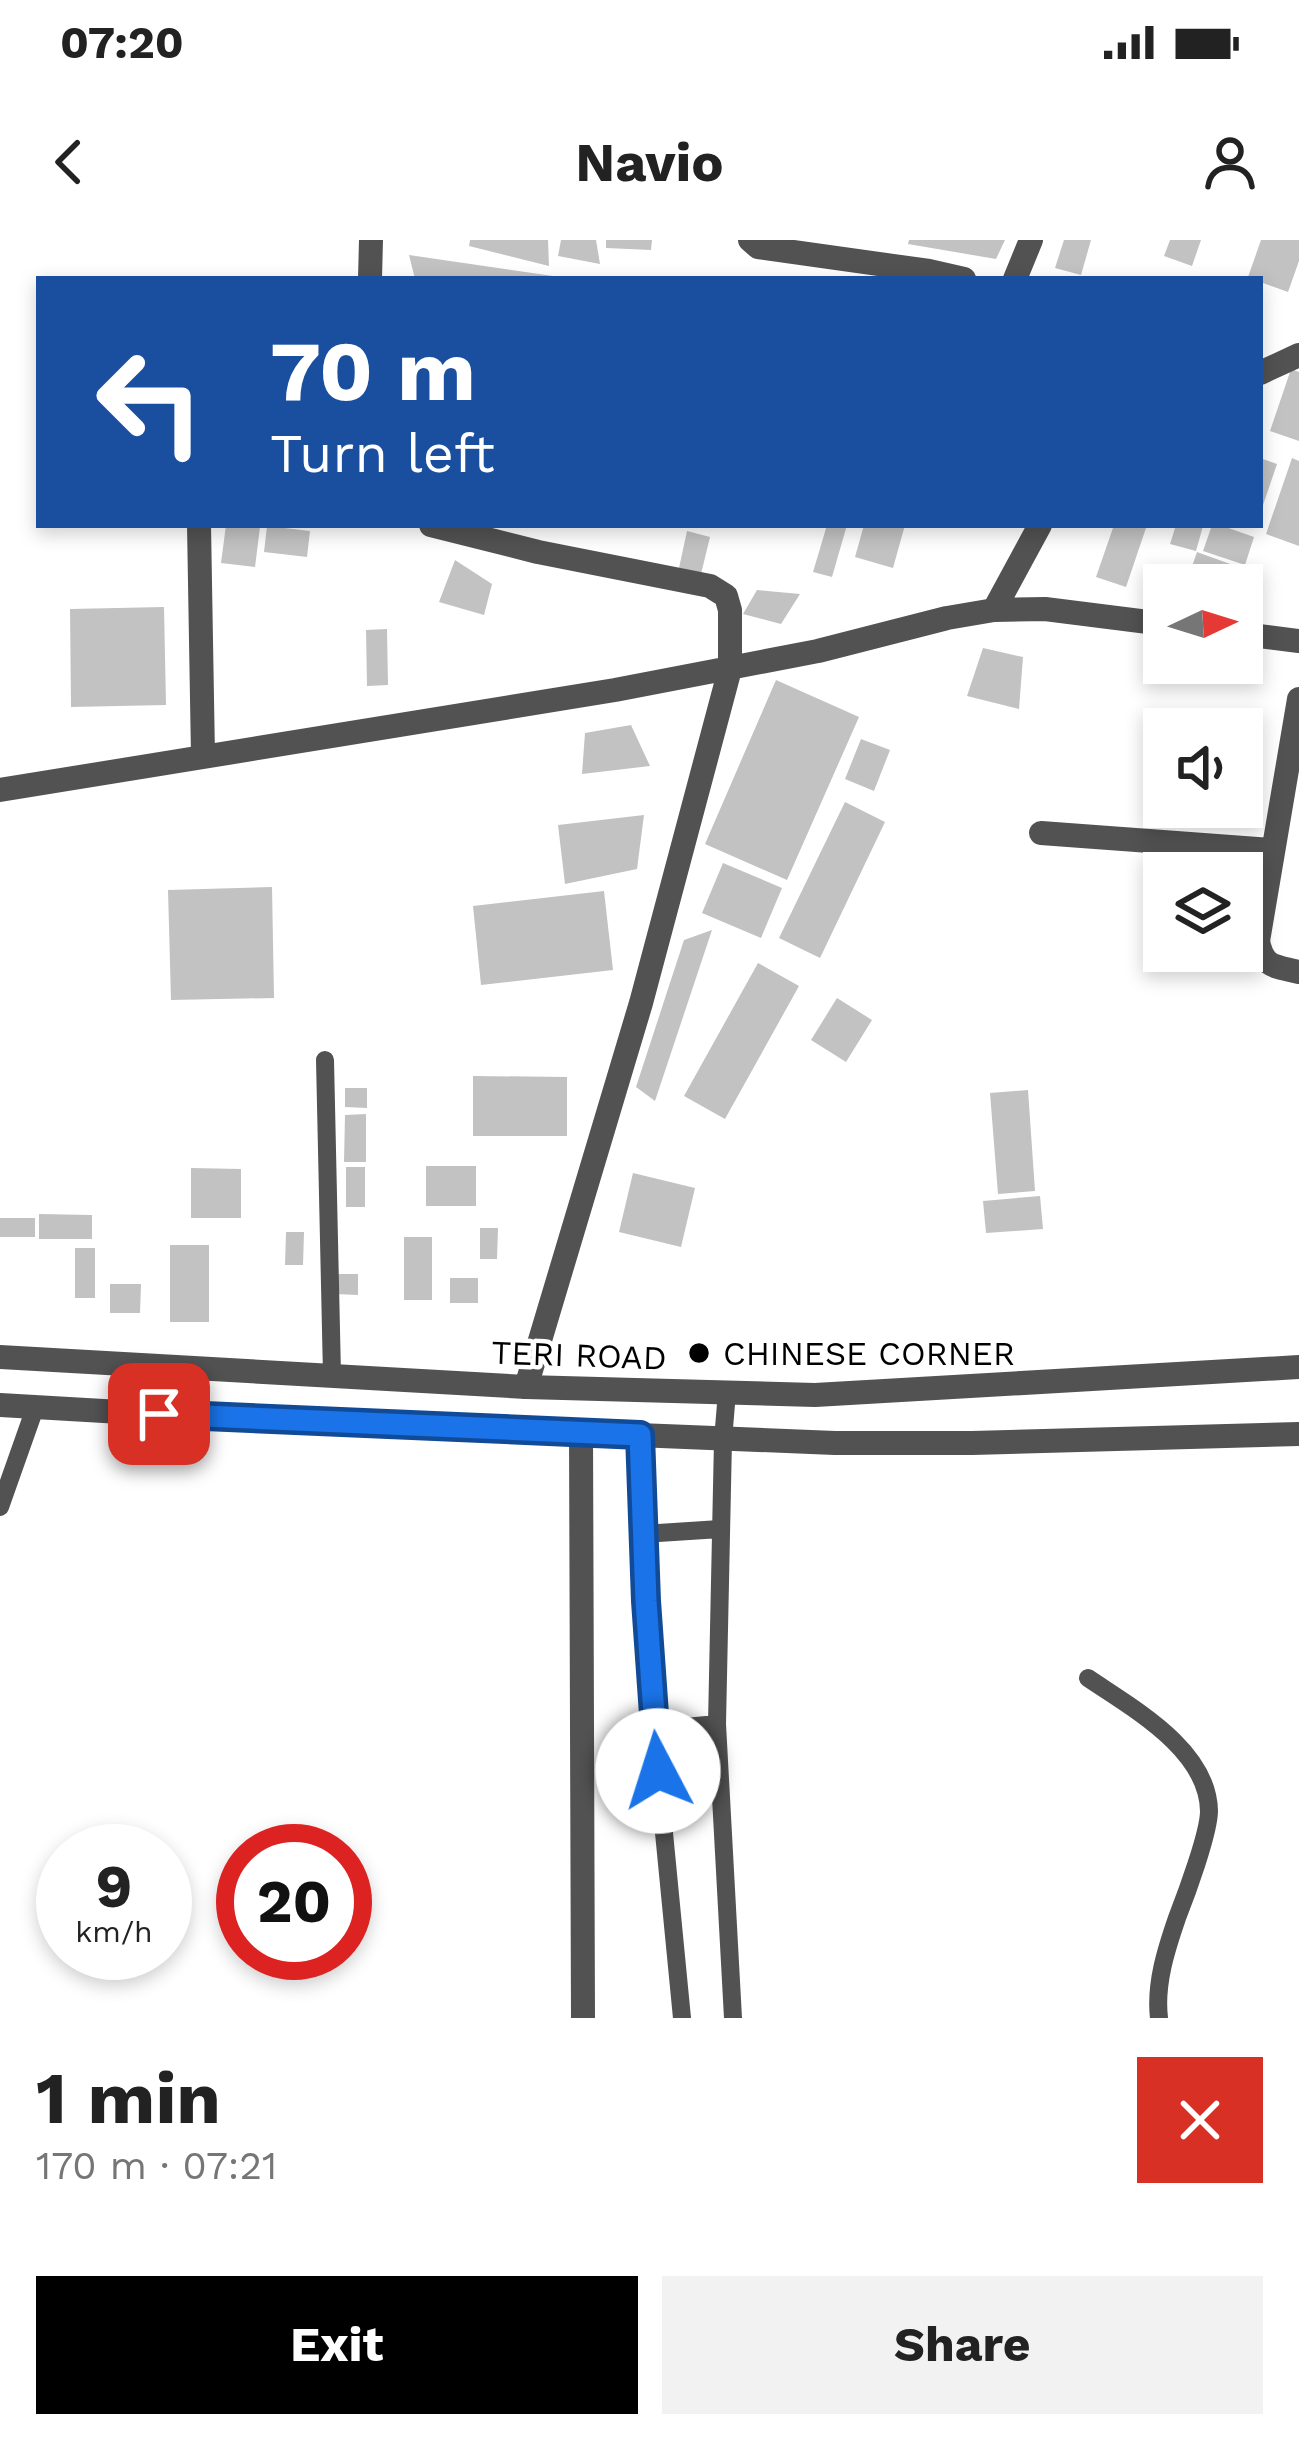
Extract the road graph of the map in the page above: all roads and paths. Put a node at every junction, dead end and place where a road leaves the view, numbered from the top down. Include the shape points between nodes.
1 (371, 240) edge
2 (750, 240) edge
3 (1031, 240) edge
4 (370, 276) edge
5 (951, 276) edge
6 (1016, 276) edge
7 (1299, 355) edge
8 (1263, 372) edge
9 (199, 528) edge
10 (443, 528) edge
11 (1038, 528) edge
12 (994, 610) junction
13 (1143, 621) edge
14 (1263, 637) edge
15 (1299, 641) edge
16 (730, 669) junction
17 (1299, 699) edge
18 (203, 756) junction
19 (0, 790) edge
20 (1041, 833) dead end
21 (1272, 850) junction
22 (1299, 972) edge
23 (325, 1060) dead end
24 (0, 1357) edge
25 (1299, 1367) edge
26 (332, 1376) junction
27 (430, 1381) junction
28 (526, 1387) junction
29 (727, 1392) junction
30 (0, 1405) edge
31 (35, 1408) junction
32 (430, 1425) junction
33 (581, 1431) junction
34 (640, 1435) junction
35 (1299, 1435) edge
36 (723, 1439) junction
37 (0, 1507) edge
38 (721, 1529) junction
39 (643, 1534) junction
40 (1088, 1678) dead end
41 (717, 1724) junction
42 (654, 1730) junction
43 (583, 2018) edge
44 (682, 2018) edge
45 (734, 2018) edge
46 (1159, 2018) edge

1 - 4 street
2 - 5 street
3 - 6 street
7 - 8 street
9 - 18 street
10 - 16 street via 710,586 730,610
11 - 12 street
12 - 13 street
12 - 16 street
14 - 15 street
16 - 18 street
16 - 28 street
17 - 21 street
18 - 19 street
20 - 21 street
21 - 22 street via 1261,956
23 - 26 lane
24 - 26 street, TERI ROAD
25 - 29 street, TERI ROAD via 908,1392
26 - 27 street, TERI ROAD
27 - 28 street, TERI ROAD
27 - 32 street
28 - 29 street, TERI ROAD
29 - 36 lane
30 - 31 street
31 - 32 street
31 - 37 lane
32 - 33 street
33 - 34 street
33 - 43 street
34 - 36 street
34 - 39 lane
35 - 36 street
36 - 38 lane
38 - 39 lane
38 - 41 lane
39 - 42 lane
40 - 46 lane via 1158,1726 1203,1783 1209,1812 1161,1972
41 - 42 lane
41 - 45 lane
42 - 44 lane

